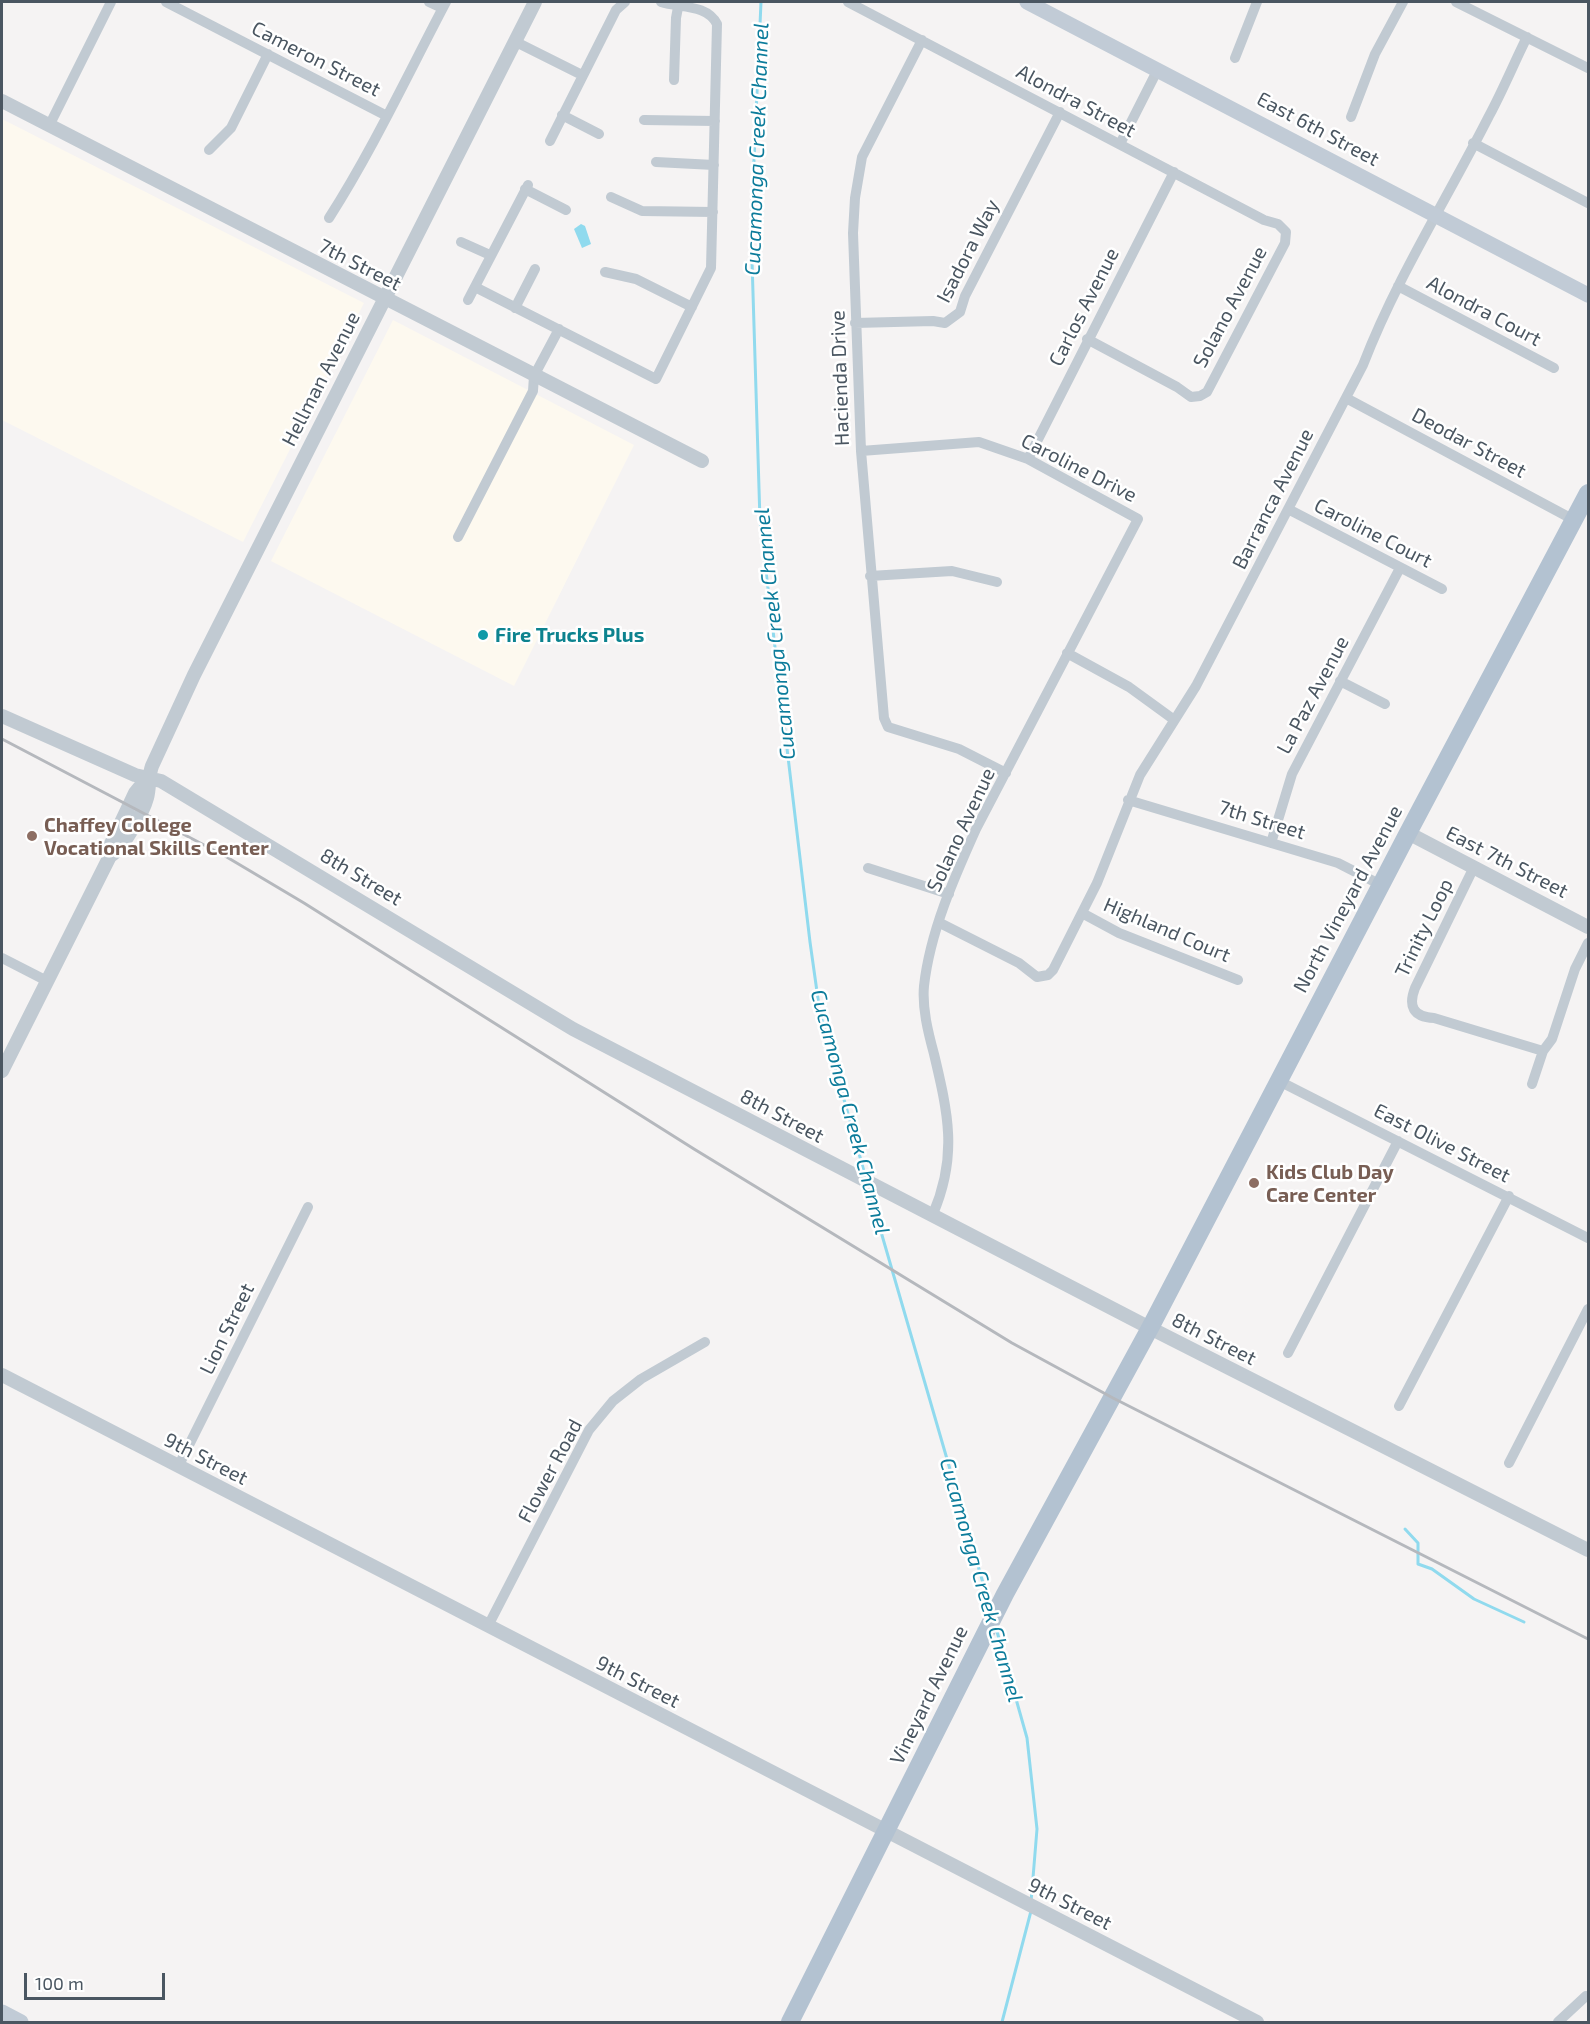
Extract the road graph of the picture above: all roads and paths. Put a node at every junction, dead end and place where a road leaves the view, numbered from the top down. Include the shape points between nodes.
1 (111, 2) edge
2 (166, 2) edge
3 (429, 2) edge
4 (535, 2) edge
5 (621, 2) edge
6 (661, 2) edge
7 (848, 2) edge
8 (1027, 2) edge
9 (1257, 2) edge
10 (1402, 2) edge
11 (1456, 2) edge
12 (678, 4) edge
13 (444, 5) edge
14 (1527, 37) junction
15 (921, 40) junction
16 (514, 41) junction
17 (268, 54) junction
18 (1235, 58) dead end
19 (1588, 66) edge
20 (1158, 69) junction
21 (582, 75) junction
22 (674, 80) dead end
23 (2, 101) edge
24 (1060, 112) junction
25 (385, 115) junction
26 (562, 116) junction
27 (1352, 117) dead end
28 (644, 120) dead end
29 (715, 121) junction
30 (49, 126) junction
31 (599, 134) dead end
32 (550, 141) dead end
33 (1473, 143) junction
34 (1120, 144) junction
35 (209, 150) dead end
36 (657, 162) dead end
37 (714, 165) junction
38 (1174, 172) junction
39 (611, 197) dead end
40 (1588, 203) edge
41 (566, 210) dead end
42 (713, 212) junction
43 (1434, 214) junction
44 (329, 218) dead end
45 (1286, 232) joint
46 (461, 242) dead end
47 (490, 255) junction
48 (534, 269) dead end
49 (605, 272) dead end
50 (1398, 286) junction
51 (475, 287) junction
52 (1588, 295) edge
53 (383, 299) junction
54 (468, 300) dead end
55 (692, 307) junction
56 (515, 308) junction
57 (855, 323) junction
58 (559, 329) junction
59 (1087, 339) junction
60 (1554, 368) dead end
61 (534, 376) junction
62 (1346, 398) junction
63 (861, 451) junction
64 (1028, 459) junction
65 (702, 461) dead end
66 (1588, 493) edge
67 (1288, 509) junction
68 (1138, 519) joint
69 (1574, 520) junction
70 (458, 537) dead end
71 (1400, 568) junction
72 (870, 576) junction
73 (997, 582) dead end
74 (1442, 588) dead end
75 (1067, 653) junction
76 (1340, 681) junction
77 (1385, 704) dead end
78 (2, 716) edge
79 (1173, 719) junction
80 (1006, 773) junction
81 (148, 777) junction
82 (1128, 800) junction
83 (1408, 833) junction
84 (1271, 843) junction
85 (1474, 867) junction
86 (868, 868) dead end
87 (1381, 885) junction
88 (949, 894) junction
89 (1082, 913) junction
90 (940, 923) junction
91 (1588, 927) edge
92 (1588, 943) edge
93 (2, 958) edge
94 (1238, 980) dead end
95 (47, 981) junction
96 (1544, 1051) junction
97 (2, 1071) edge
98 (1279, 1081) junction
99 (1532, 1084) dead end
100 (1398, 1141) junction
101 (1509, 1196) junction
102 (308, 1207) dead end
103 (933, 1215) junction
104 (1588, 1238) edge
105 (1588, 1309) edge
106 (1150, 1328) junction
107 (705, 1341) dead end
108 (1288, 1353) dead end
109 (2, 1376) edge
110 (1399, 1406) dead end
111 (1509, 1463) dead end
112 (178, 1467) junction
113 (1588, 1550) edge
114 (488, 1626) junction
115 (887, 1833) junction
116 (1586, 1996) dead end
117 (2, 2012) edge
118 (21, 2022) edge
119 (790, 2022) edge
120 (1257, 2022) edge
121 (1558, 2022) edge

1 - 30 street
2 - 17 street, Cameron Street
3 - 13 street
4 - 16 street, Hellman Avenue
5 - 21 street
6 - 12 street
7 - 15 street, Alondra Street
8 - 20 main road, East 6th Street
9 - 18 street
10 - 27 street via 1375,54
11 - 14 street
12 - 22 street
12 - 29 street via 705,10 717,24
13 - 25 street
14 - 19 street
14 - 33 street, Barranca Avenue
15 - 24 street, Alondra Street
15 - 57 street, Hacienda Drive via 862,157 853,233
16 - 21 street
16 - 53 street, Hellman Avenue
17 - 25 street, Cameron Street
17 - 35 street via 231,128
20 - 34 street
20 - 43 main road, East 6th Street
21 - 26 street
23 - 30 street, 7th Street
24 - 34 street, Alondra Street
24 - 57 street, Isadora Way via 960,312 945,323
25 - 44 street via 363,165
26 - 31 street
26 - 32 street
28 - 29 street
29 - 37 street
30 - 53 street, 7th Street
33 - 40 street
33 - 43 street, Barranca Avenue
34 - 38 street, Alondra Street
36 - 37 street
37 - 42 street
38 - 45 street, Alondra Street via 1278,224
38 - 59 street, Carlos Avenue
39 - 42 street via 642,211
41 - 47 street via 527,187
42 - 55 street via 711,268
43 - 50 street, Barranca Avenue
43 - 52 main road, East 6th Street
45 - 59 street, Solano Avenue via 1285,243 1207,392 1200,396 1191,397
46 - 47 street
47 - 51 street
48 - 56 street
49 - 55 street via 636,279
50 - 60 street, Alondra Court
50 - 62 street, Barranca Avenue
51 - 54 street
51 - 56 street
53 - 61 street, 7th Street
53 - 81 street, Hellman Avenue via 194,675
55 - 58 street via 656,379
56 - 58 street
57 - 63 street, Hacienda Drive
58 - 61 street
59 - 64 street, Carlos Avenue
61 - 65 street, 7th Street
61 - 70 street via 533,391
62 - 67 street, Barranca Avenue
62 - 69 street, Deodar Street
63 - 64 street, Caroline Drive via 979,442
63 - 72 street, Hacienda Drive
64 - 68 street, Caroline Drive
66 - 69 main road, North Vineyard Avenue
67 - 71 street, Caroline Court
67 - 79 street, Barranca Avenue via 1196,686
68 - 75 street, Solano Avenue
69 - 83 main road, North Vineyard Avenue
71 - 74 street, Caroline Court
71 - 76 street, La Paz Avenue
72 - 73 street via 952,570
72 - 80 street, Hacienda Drive via 888,727 959,749
75 - 79 street via 1129,687
75 - 80 street, Solano Avenue
76 - 77 street
76 - 84 street, La Paz Avenue via 1292,774
78 - 81 street, 8th Street via 135,775
79 - 82 street, Barranca Avenue
80 - 88 street, Solano Avenue via 976,829
81 - 95 street, Hellman Avenue via 147,798 119,852 110,856
81 - 103 street, 8th Street via 221,814 573,1029
82 - 84 street, 7th Street
82 - 89 street, Barranca Avenue via 1098,884
83 - 85 street, East 7th Street
83 - 87 main road, North Vineyard Avenue
84 - 87 street, 7th Street via 1338,863
85 - 91 street, East 7th Street
85 - 96 street, Trinity Loop via 1414,988 1412,1009 1422,1017
86 - 88 street
87 - 98 main road, North Vineyard Avenue
88 - 90 street, Solano Avenue
89 - 90 street, Barranca Avenue via 1053,970 1037,977 1019,963
89 - 94 street, Highland Court via 1119,933
90 - 103 street, Solano Avenue via 924,986 925,1010 950,1135 948,1171
92 - 96 street via 1575,969 1552,1040
93 - 95 street
95 - 97 street, Hellman Avenue
96 - 99 street
98 - 100 street, East Olive Street
98 - 106 main road, North Vineyard Avenue
100 - 101 street, East Olive Street
100 - 108 street
101 - 104 street, East Olive Street
101 - 110 street
102 - 112 street, Lion Street
103 - 106 street, 8th Street
105 - 111 street
106 - 113 street, 8th Street
106 - 115 main road, Vineyard Avenue via 1005,1594
107 - 114 street, Flower Road via 641,1379 613,1401 589,1430
109 - 112 street, 9th Street
112 - 114 street, 9th Street
114 - 115 street, 9th Street
115 - 119 main road, Vineyard Avenue
115 - 120 street, 9th Street
116 - 121 street
117 - 118 main road

